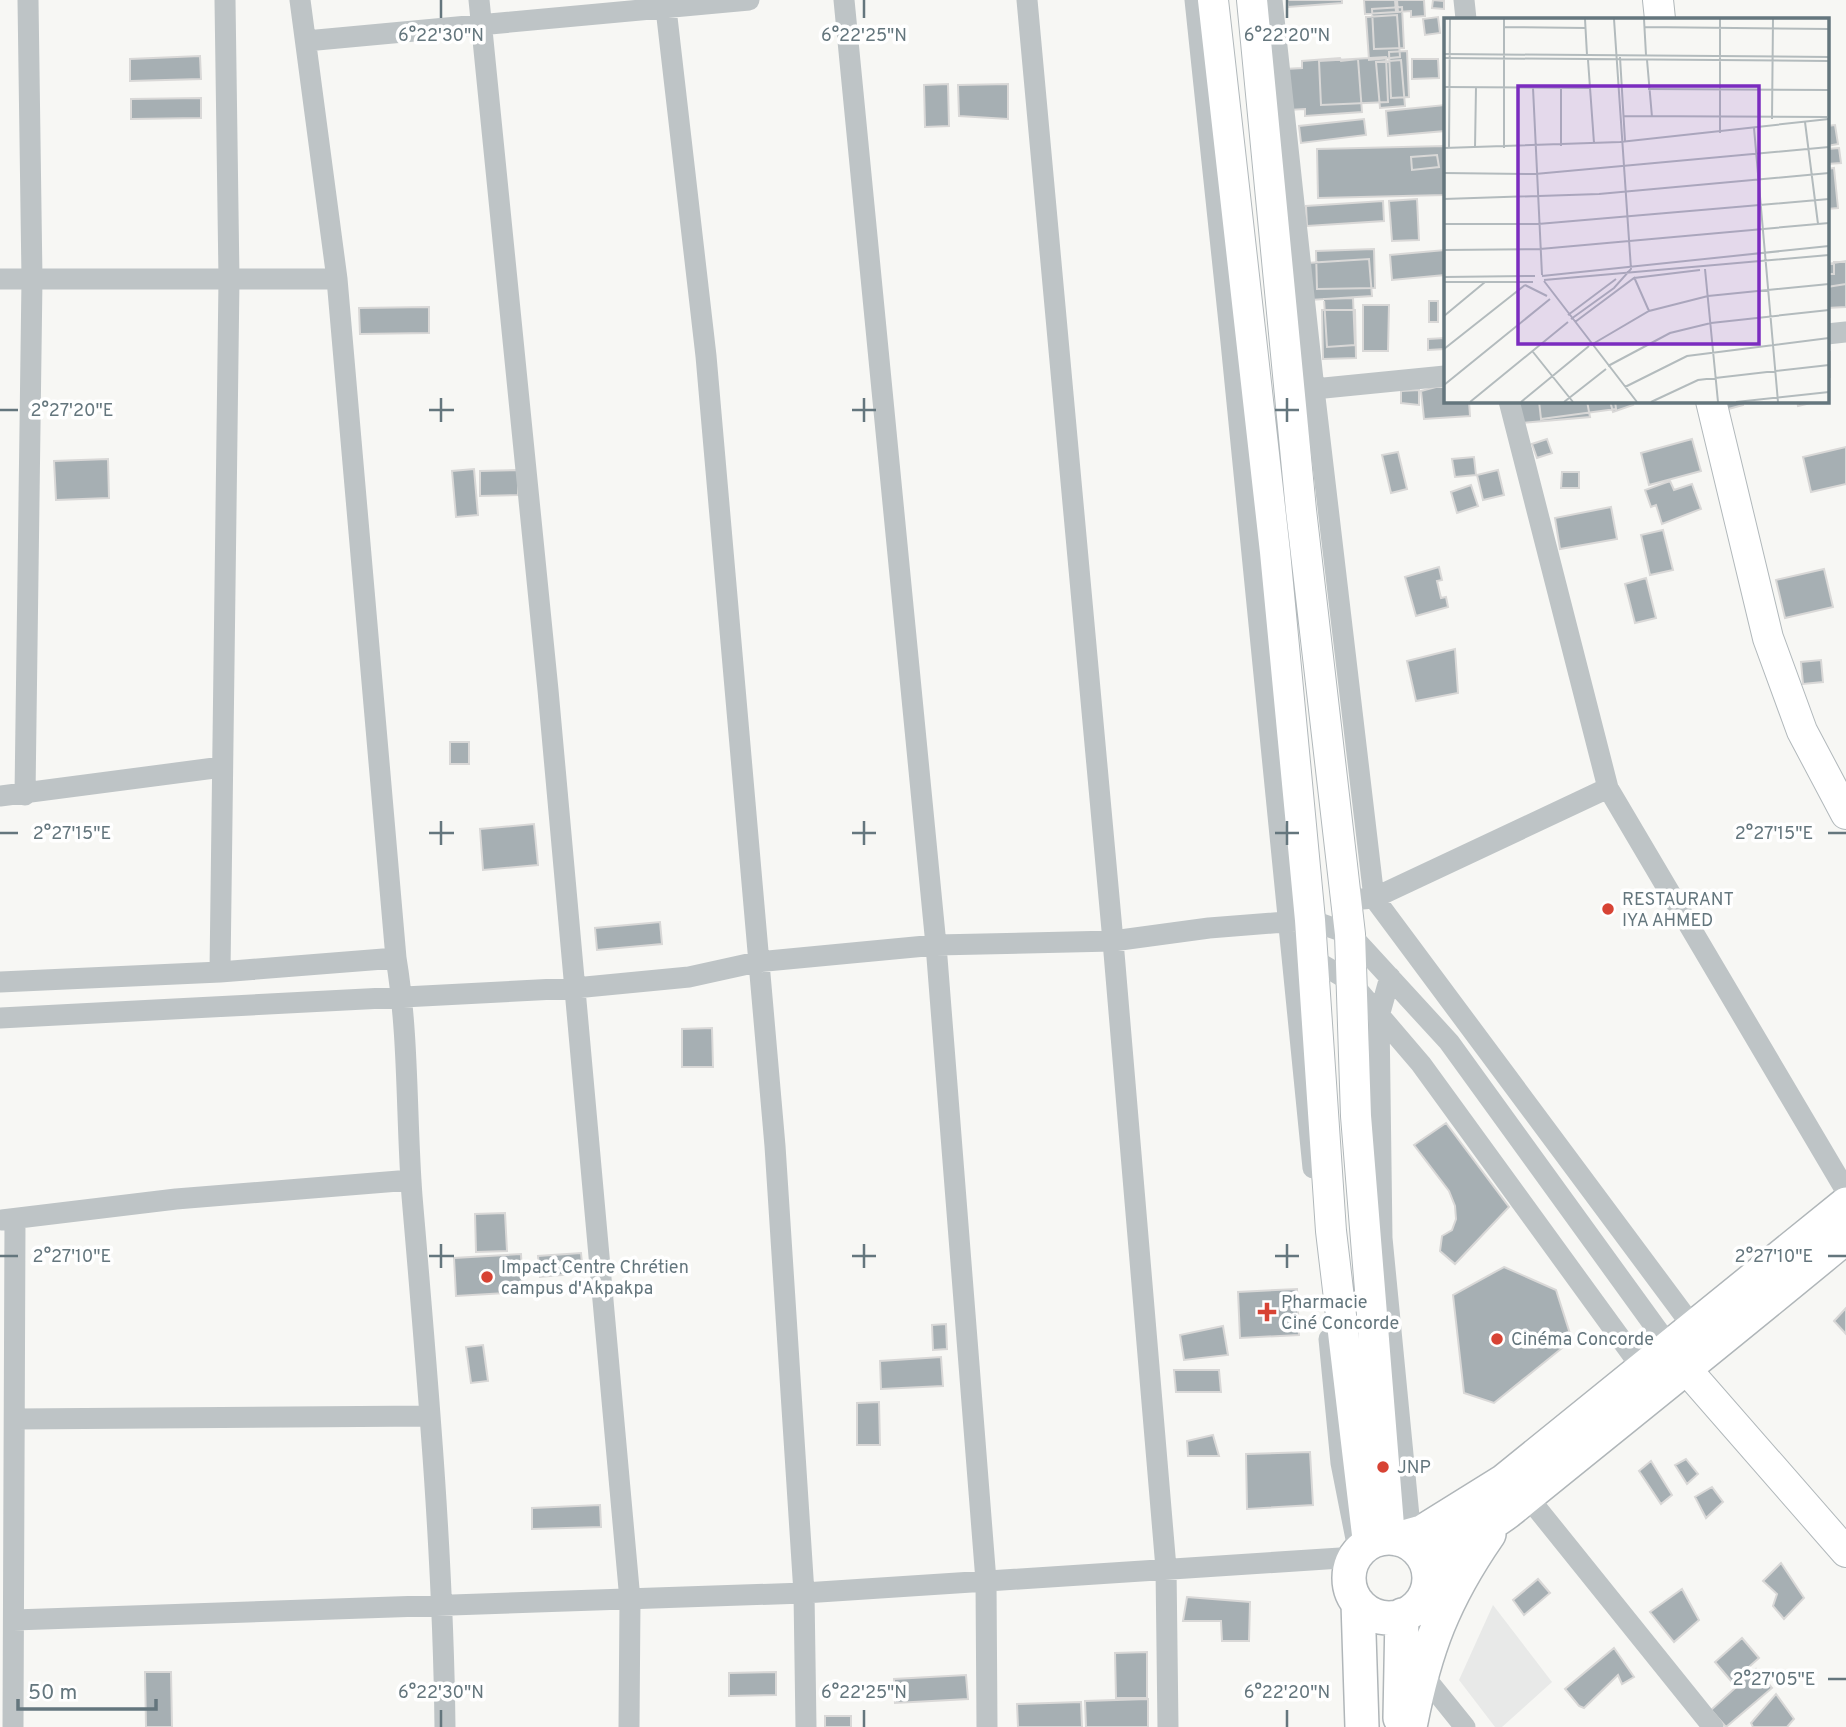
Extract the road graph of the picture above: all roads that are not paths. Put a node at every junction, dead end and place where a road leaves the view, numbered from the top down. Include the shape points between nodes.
1 (28, 0) edge
2 (225, 0) edge
3 (300, 0) edge
4 (479, 0) edge
5 (749, 0) edge
6 (844, 0) edge
7 (1027, 0) edge
8 (1195, 0) edge
9 (1213, 0) edge
10 (1252, 0) edge
11 (1272, 0) edge
12 (1464, 0) edge
13 (1658, 0) edge
14 (666, 4) edge
15 (1466, 18) edge
16 (1660, 18) edge
17 (481, 25) junction
18 (306, 41) junction
19 (0, 279) edge
20 (32, 279) junction
21 (229, 279) junction
22 (337, 279) junction
23 (1846, 332) edge
24 (1828, 334) edge
25 (1444, 376) edge
26 (1314, 389) junction
27 (1509, 402) edge
28 (1711, 402) edge
29 (222, 767) junction
30 (1608, 788) junction
31 (25, 795) junction
32 (0, 796) edge
33 (1846, 814) edge
34 (1360, 899) junction
35 (1300, 921) junction
36 (1350, 934) junction
37 (1114, 941) junction
38 (936, 945) junction
39 (396, 958) junction
40 (1311, 958) junction
41 (757, 962) junction
42 (220, 972) junction
43 (1390, 977) junction
44 (1350, 981) junction
45 (0, 982) edge
46 (575, 988) junction
47 (402, 995) junction
48 (1380, 1016) junction
49 (0, 1018) edge
50 (411, 1180) junction
51 (1846, 1191) edge
52 (1846, 1204) edge
53 (7, 1220) edge
54 (1846, 1237) edge
55 (1683, 1347) junction
56 (1642, 1368) junction
57 (430, 1416) junction
58 (16, 1419) junction
59 (1527, 1496) junction
60 (1501, 1517) junction
61 (1380, 1544) junction
62 (1846, 1552) edge
63 (1166, 1568) junction
64 (1429, 1577) junction
65 (986, 1581) junction
66 (804, 1592) junction
67 (630, 1600) junction
68 (1358, 1603) junction
69 (444, 1604) junction
70 (1402, 1615) junction
71 (14, 1620) junction
72 (1423, 1675) junction
73 (13, 1727) edge
74 (445, 1727) edge
75 (629, 1727) edge
76 (806, 1727) edge
77 (987, 1727) edge
78 (1168, 1727) edge
79 (1362, 1727) edge
80 (1400, 1727) edge
81 (1410, 1727) edge
82 (1465, 1727) edge
83 (1713, 1727) edge

1 - 20 street
2 - 21 street
3 - 18 street
4 - 17 street
5 - 14 street
6 - 38 street
7 - 37 street
8 - 35 street via 1256,565 1273,777
9 - 35 street via 1275,552
10 - 34 street via 1301,510
11 - 26 street
12 - 15 street
13 - 16 street
14 - 17 street
14 - 41 street via 706,356
17 - 18 street
17 - 46 street
18 - 22 street
19 - 20 street
20 - 21 street
20 - 31 street
21 - 22 street
21 - 29 street
22 - 39 street
23 - 24 street
25 - 26 street
26 - 34 street
27 - 30 street
28 - 33 street via 1768,638 1802,731
29 - 31 street
29 - 42 street
30 - 34 street
30 - 51 street
31 - 32 street
34 - 36 street
34 - 55 street
35 - 36 street
35 - 37 street
35 - 40 street
35 - 61 street via 1341,1463
36 - 43 street
36 - 44 street
37 - 38 street
37 - 63 street
38 - 41 street
38 - 65 street
39 - 42 street
39 - 47 street
40 - 44 street
40 - 61 street via 1331,1231
41 - 46 street via 689,977
41 - 66 street via 775,1146
42 - 45 street
43 - 48 street
43 - 55 street via 1449,1042
44 - 48 street
44 - 61 street
46 - 47 street
46 - 67 street
47 - 49 street
47 - 50 street
48 - 56 street via 1421,1065
48 - 61 street
50 - 53 street via 177,1199
50 - 57 street
52 - 55 main road
53 - 58 street
54 - 55 main road
55 - 56 main road
55 - 59 main road
55 - 62 street
56 - 61 main road via 1496,1487
57 - 58 street
57 - 69 street
58 - 71 street
59 - 60 main road
59 - 83 street
60 - 64 main road via 1446,1555
60 - 72 main road via 1450,1595
61 - 63 street
61 - 64 main road via 1419,1551
61 - 68 main road via 1350,1580
63 - 65 street
63 - 78 street
64 - 70 main road via 1422,1601
65 - 66 street
65 - 77 street
66 - 67 street
66 - 76 street
67 - 69 street
67 - 75 street
68 - 70 main road via 1377,1616
68 - 79 main road
69 - 71 street
69 - 74 street
70 - 80 main road
71 - 73 street
72 - 81 main road
72 - 82 street

